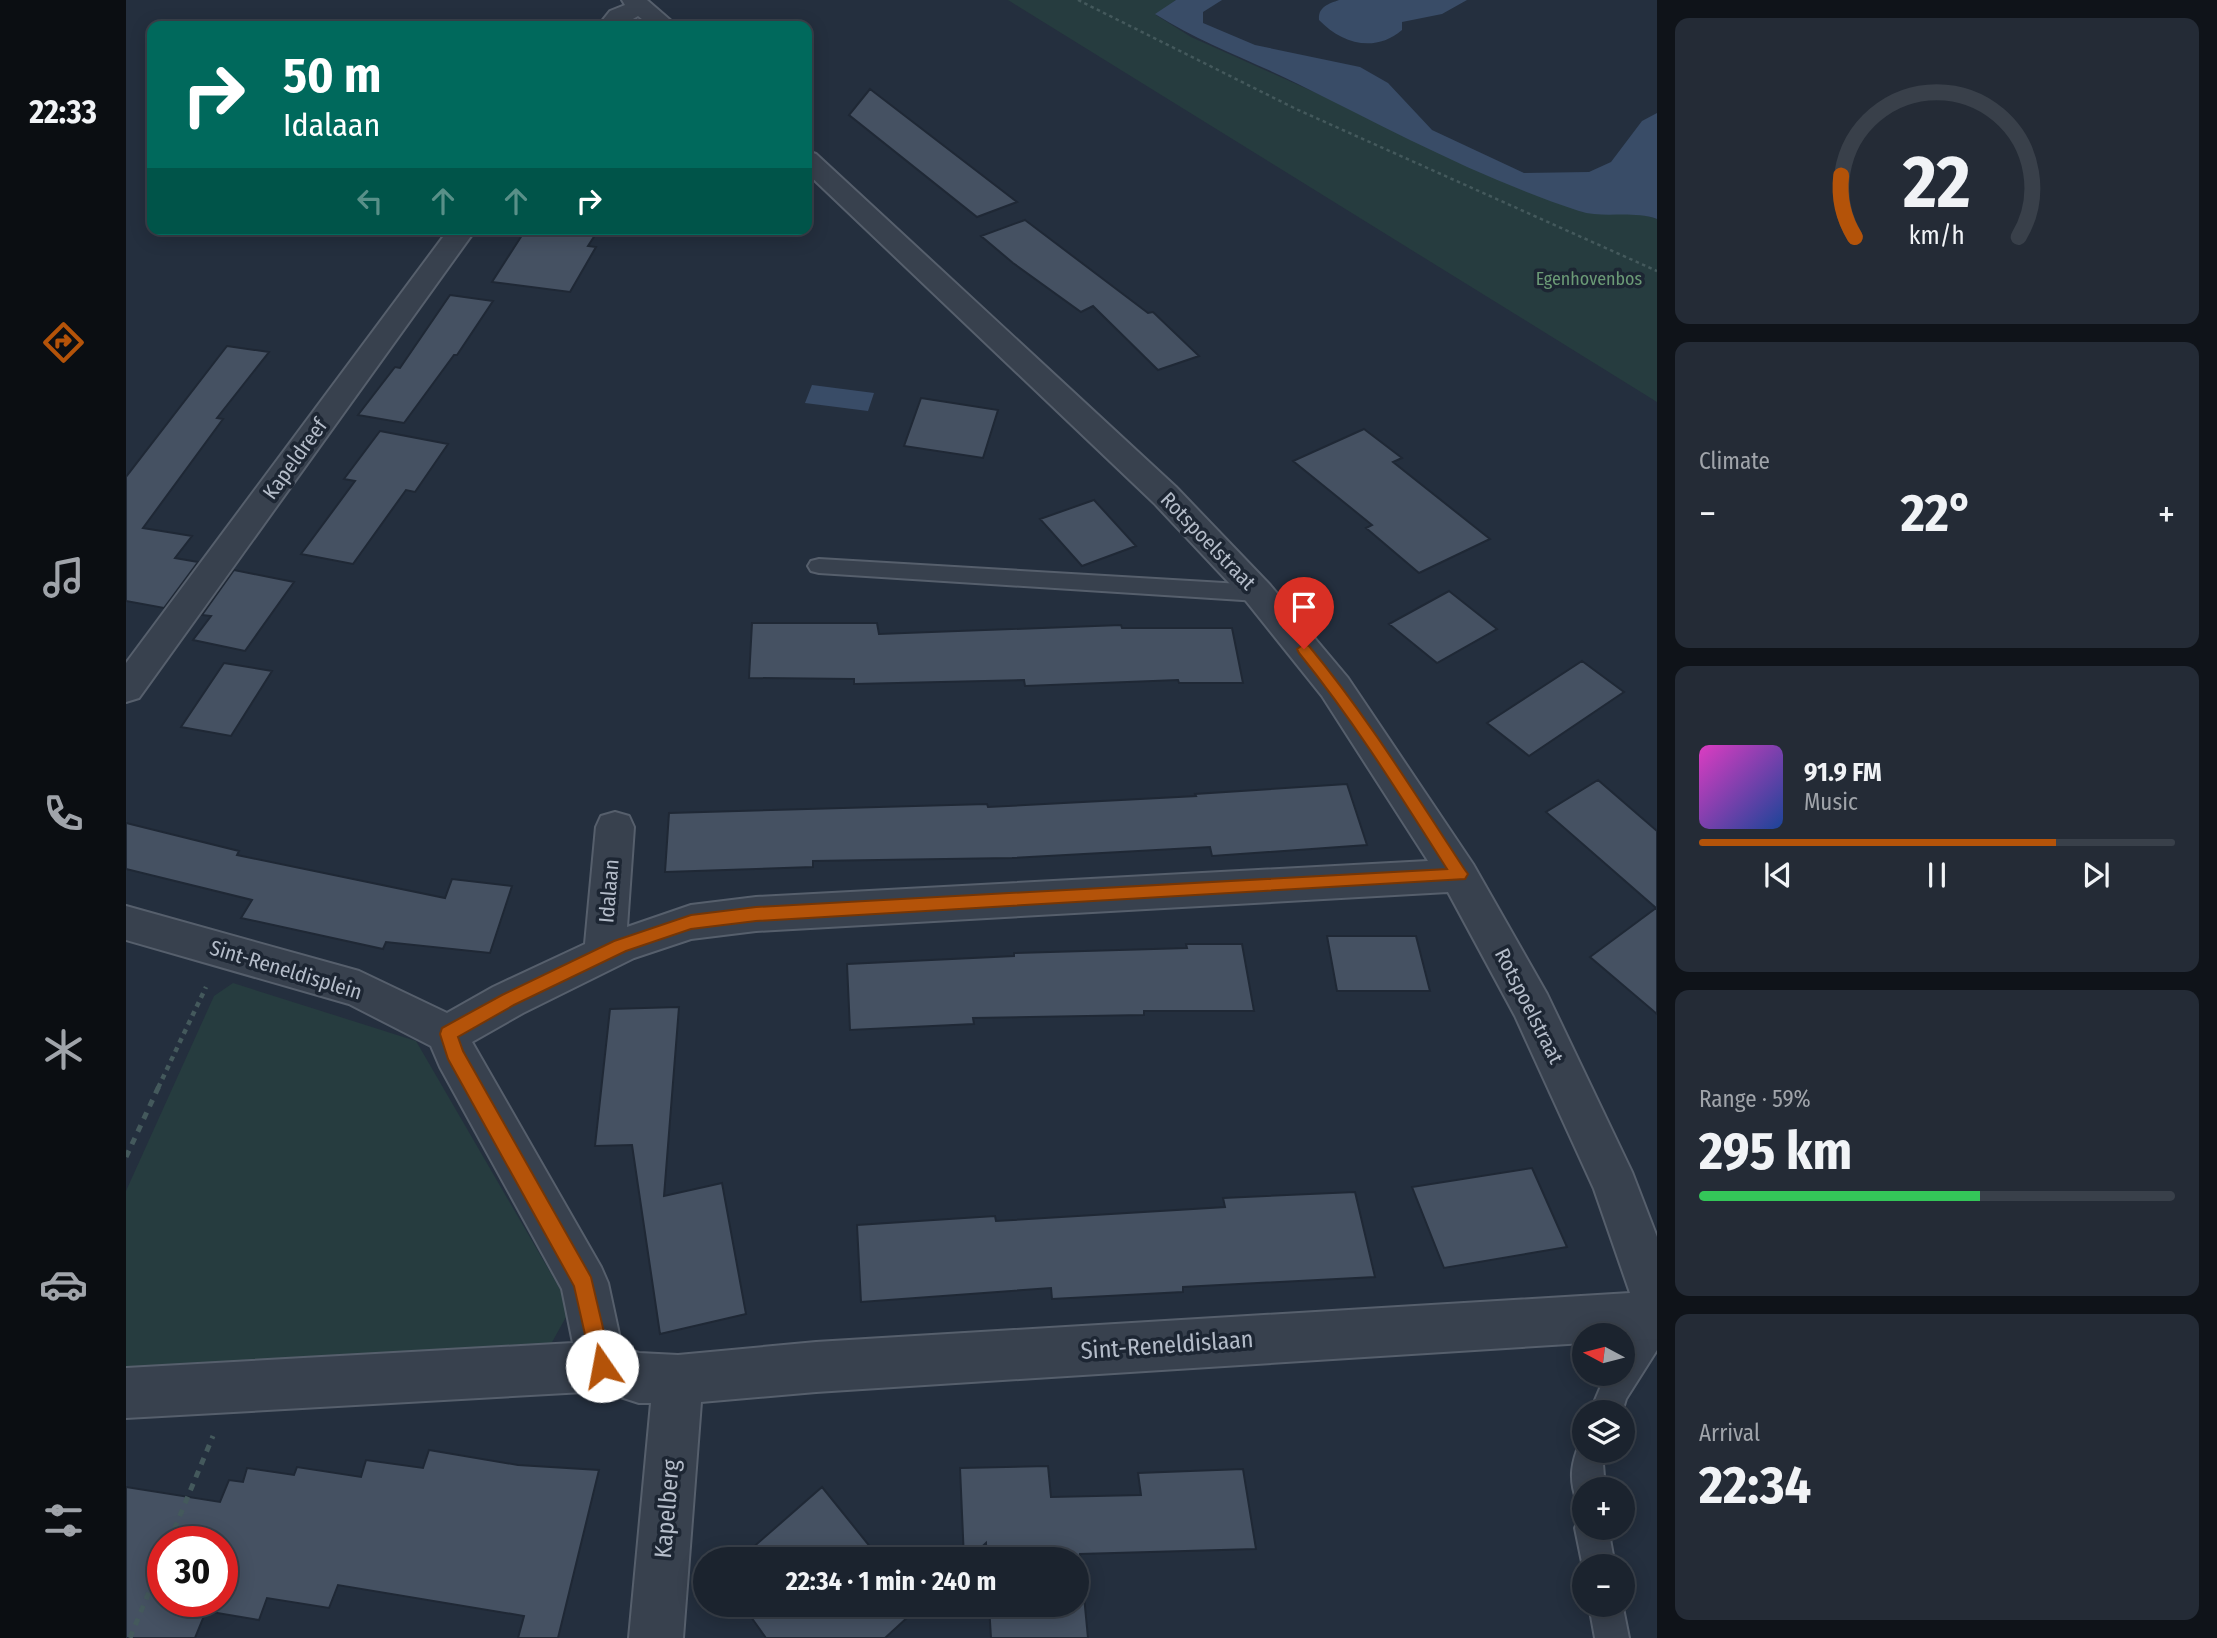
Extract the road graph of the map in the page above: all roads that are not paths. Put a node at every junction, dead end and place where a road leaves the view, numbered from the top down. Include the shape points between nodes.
1 (636, 4) edge
2 (614, 21) edge
3 (658, 21) edge
4 (812, 164) edge
5 (459, 235) edge
6 (819, 566) dead end
7 (1258, 593) junction
8 (126, 689) edge
9 (615, 827) dead end
10 (1459, 874) junction
11 (126, 923) edge
12 (604, 956) junction
13 (448, 1034) junction
14 (1657, 1302) edge
15 (1657, 1315) edge
16 (1657, 1322) edge
17 (602, 1366) junction
18 (678, 1380) junction
19 (126, 1394) edge
20 (1610, 1400) edge
21 (1608, 1617) edge
22 (656, 1638) edge
23 (1612, 1638) edge

1 - 2 street
1 - 3 street
4 - 7 street, Rotspoelstraat via 1165,495
5 - 8 street, Kapeldreef
6 - 7 lane
7 - 10 street, Rotspoelstraat via 1335,687
9 - 12 street, Idalaan
10 - 12 street, Idalaan via 756,914 691,922
10 - 14 street, Rotspoelstraat via 1532,1007 1616,1186
11 - 13 street, Sint-Reneldisplein via 359,989
12 - 13 street, Idalaan via 508,1000
13 - 17 street via 584,1283
15 - 18 street, Sint-Reneldislaan via 816,1367
16 - 20 lane
17 - 18 street via 639,1378
17 - 19 street
18 - 22 street, Kapelberg
21 - 23 lane

